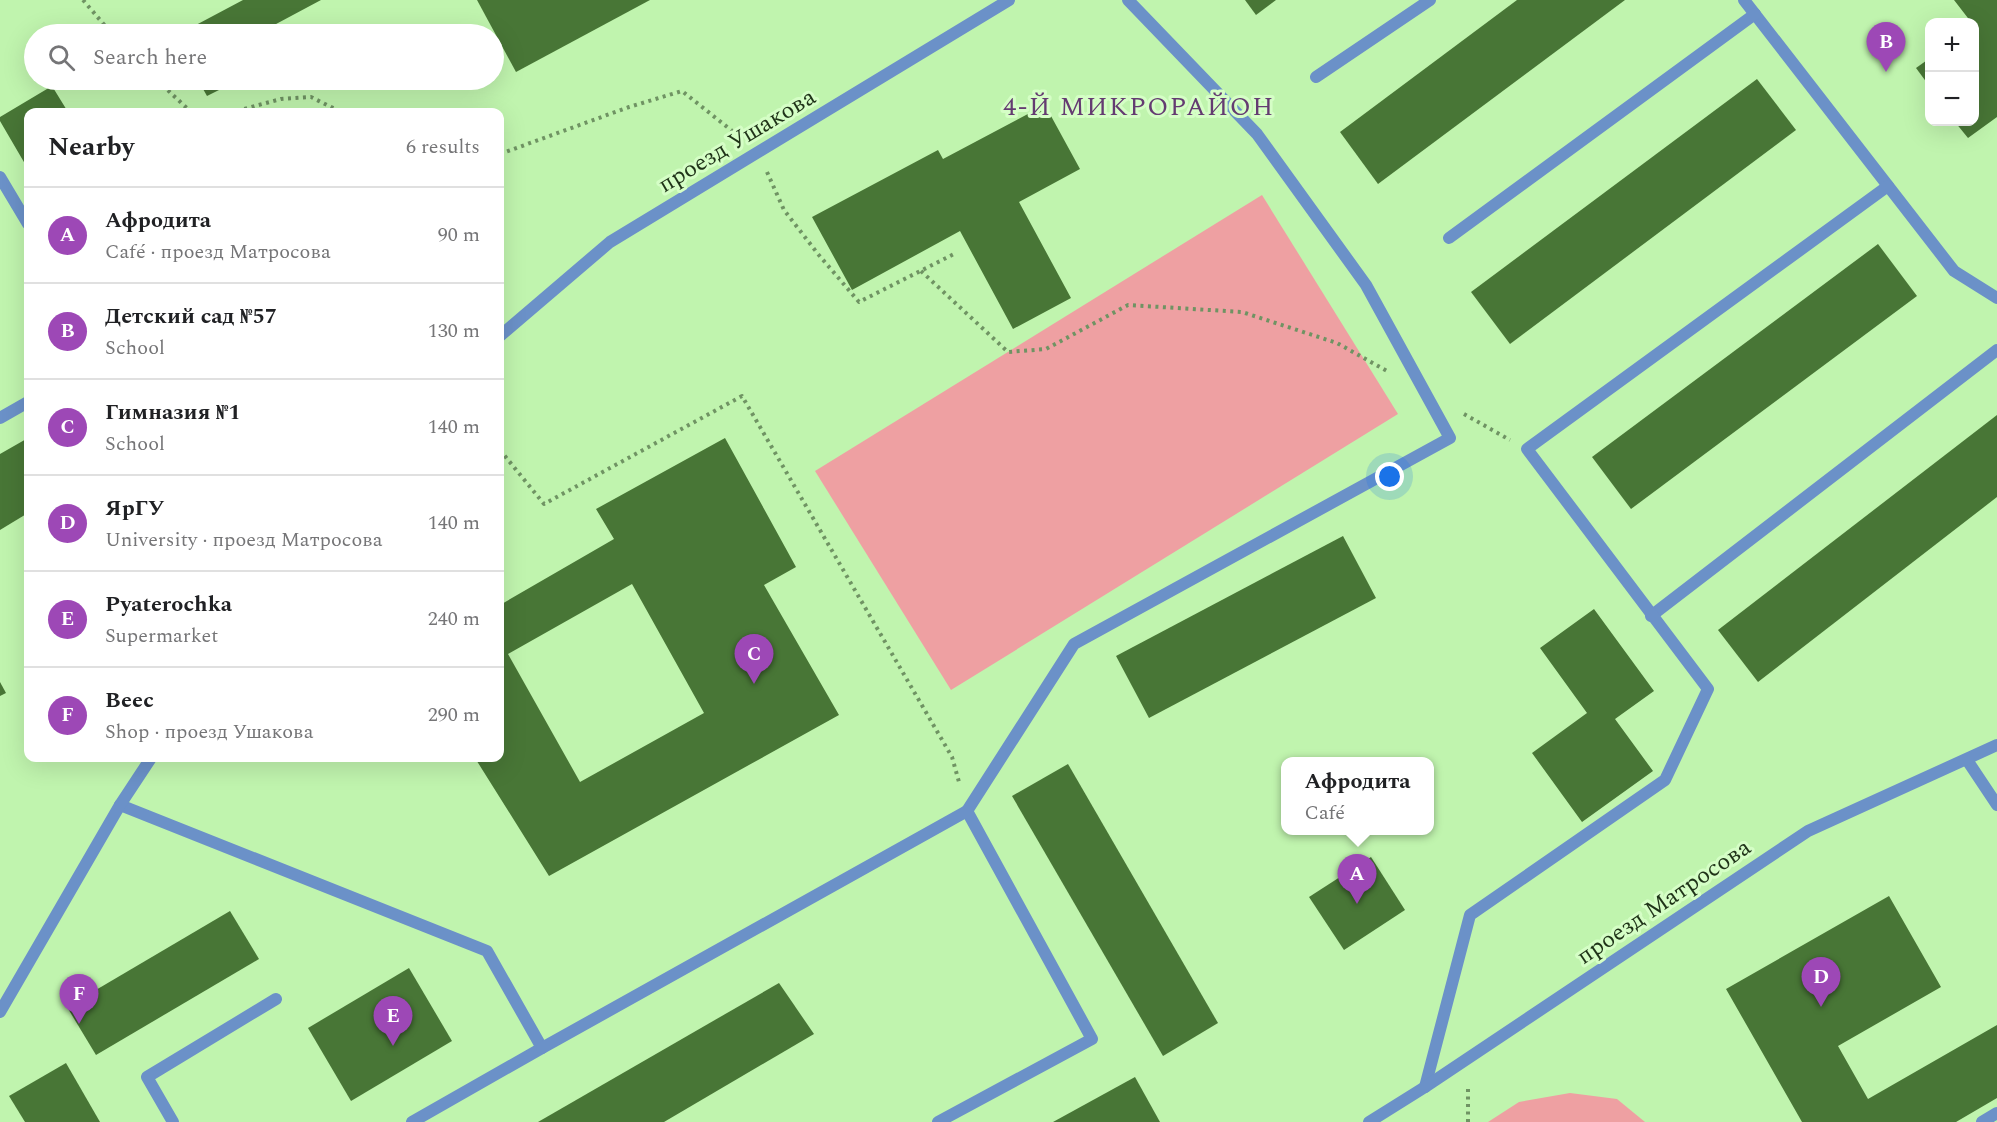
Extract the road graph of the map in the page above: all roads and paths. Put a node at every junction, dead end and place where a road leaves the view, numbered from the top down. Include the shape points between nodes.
1 (83, 0) edge
2 (1010, 0) edge
3 (1128, 0) edge
4 (1430, 0) edge
5 (1744, 0) edge
6 (1755, 14) junction
7 (103, 24) edge
8 (1316, 76) dead end
9 (168, 90) edge
10 (187, 108) edge
11 (247, 108) edge
12 (333, 108) edge
13 (0, 177) edge
14 (1888, 186) junction
15 (24, 217) edge
16 (1449, 238) dead end
17 (921, 271) dead end
18 (1997, 298) edge
19 (504, 333) edge
20 (1997, 350) edge
21 (1426, 393) junction
22 (24, 404) edge
23 (0, 418) edge
24 (1527, 449) junction
25 (504, 455) edge
26 (1651, 616) junction
27 (1997, 745) edge
28 (1967, 760) junction
29 (148, 762) edge
30 (120, 805) junction
31 (1997, 805) edge
32 (967, 811) junction
33 (276, 999) dead end
34 (0, 1012) edge
35 (542, 1048) junction
36 (1469, 1058) junction
37 (1425, 1087) junction
38 (1997, 1113) edge
39 (173, 1122) edge
40 (412, 1122) edge
41 (938, 1122) edge
42 (1369, 1122) edge
43 (1467, 1122) edge
44 (1982, 1122) edge

1 - 7 path
2 - 19 street, проезд Ушакова via 610,242
3 - 21 street via 1257,134 1366,285
4 - 8 street
5 - 6 street
6 - 14 street
6 - 16 street
9 - 10 path
11 - 12 path via 281,99 311,97
13 - 15 street
14 - 18 street via 1954,271
14 - 24 street
17 - 21 path via 1008,352 1046,349 1128,305 1242,312 1337,343
20 - 26 street
21 - 24 path
21 - 32 street via 1450,438 1074,644
22 - 23 street
24 - 26 street
25 - 32 path via 544,504 742,396 952,757
26 - 37 street via 1708,689 1665,780 1470,915
27 - 28 street, проезд Матросова
28 - 31 street
28 - 36 street, проезд Матросова via 1808,831
29 - 30 street
30 - 34 street
30 - 35 street via 487,951
32 - 35 street
32 - 41 street via 1092,1039
33 - 39 street via 147,1077
35 - 40 street
36 - 37 street, проезд Матросова
36 - 43 path
37 - 42 street, проезд Матросова
38 - 44 street

